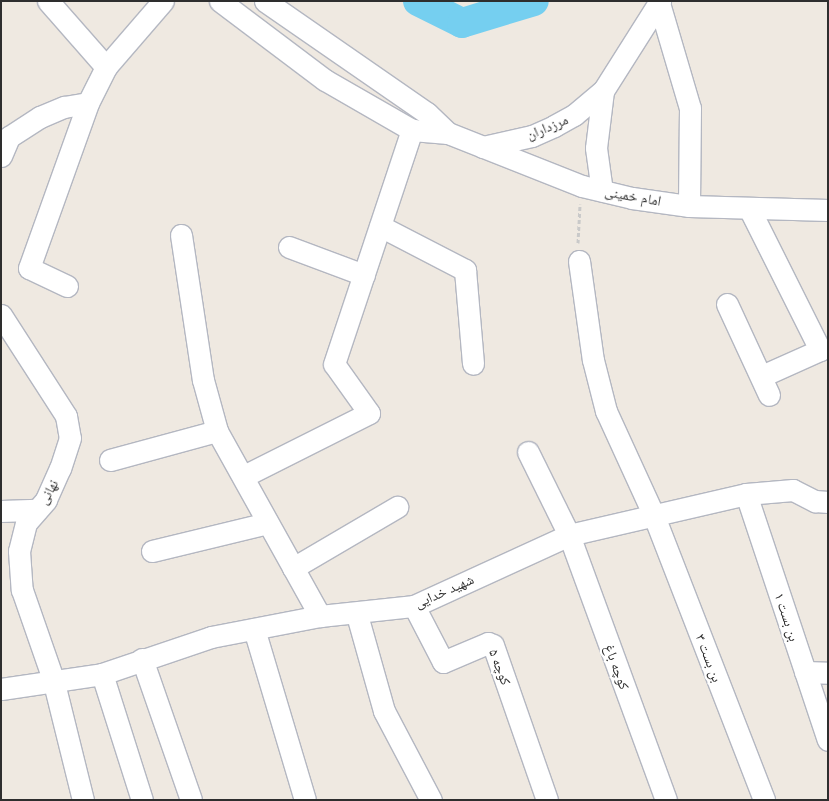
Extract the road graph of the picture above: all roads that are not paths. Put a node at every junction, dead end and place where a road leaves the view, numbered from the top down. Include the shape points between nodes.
1 (48, 1) edge
2 (163, 1) edge
3 (220, 1) edge
4 (265, 1) edge
5 (659, 2) edge
6 (106, 68) junction
7 (603, 91) junction
8 (88, 103) junction
9 (412, 130) junction
10 (448, 133) junction
11 (4, 143) edge
12 (483, 147) junction
13 (592, 189) junction
14 (689, 206) junction
15 (748, 208) junction
16 (828, 210) edge
17 (380, 226) junction
18 (181, 234) dead end
19 (289, 247) dead end
20 (578, 261) road end
21 (364, 275) junction
22 (66, 286) dead end
23 (727, 304) dead end
24 (1, 315) edge
25 (473, 364) dead end
26 (217, 431) junction
27 (528, 452) dead end
28 (110, 460) dead end
29 (244, 476) junction
30 (746, 494) junction
31 (828, 502) edge
32 (396, 507) dead end
33 (38, 510) junction
34 (1, 511) edge
35 (654, 516) junction
36 (268, 524) junction
37 (569, 535) junction
38 (152, 551) dead end
39 (293, 568) junction
40 (414, 606) junction
41 (357, 615) junction
42 (320, 616) junction
43 (254, 629) junction
44 (142, 659) junction
45 (805, 672) junction
46 (828, 672) edge
47 (102, 674) junction
48 (52, 679) junction
49 (1, 689) edge
50 (828, 740) edge
51 (83, 800) edge
52 (142, 800) edge
53 (191, 800) edge
54 (305, 800) edge
55 (431, 800) edge
56 (547, 800) edge
57 (666, 800) edge
58 (764, 800) edge

1 - 6 street
2 - 6 street
3 - 9 street, امام خمینی via 325,80
4 - 10 street, امام خمینی via 427,114
5 - 7 street, مرزداران
5 - 14 street via 690,108
6 - 8 street
7 - 12 street, مرزداران via 574,115 554,126 532,136
7 - 13 street, مرزداران
8 - 11 street via 64,107 40,117
8 - 22 street via 29,268
9 - 10 street, امام خمینی
9 - 17 street
10 - 12 street, امام خمینی
12 - 13 street, امام خمینی
13 - 14 street, امام خمینی
14 - 15 street, امام خمینی
15 - 16 street, امام خمینی
15 - 23 street via 820,350 766,385
17 - 21 street
17 - 25 street via 465,270
18 - 26 street via 203,380
19 - 21 street
20 - 35 street, بن بست ۳ via 593,360 606,411
21 - 29 street via 334,364 370,413
24 - 33 street, نهانی via 66,416 70,438 46,500
26 - 28 street
26 - 29 street
27 - 37 street, کوچه باغ
29 - 36 street
30 - 31 street, شهید خدایی via 793,490 815,501
30 - 35 street, شهید خدایی
30 - 45 street, بن بست ۱
32 - 39 street
33 - 34 street
33 - 48 street, نهانی via 26,523 19,551 22,590
35 - 37 street, شهید خدایی
35 - 58 street, بن بست ۳
36 - 38 street
36 - 39 street
37 - 40 street, شهید خدایی
37 - 57 street, کوچه باغ
39 - 42 street
40 - 41 street, شهید خدایی
40 - 56 street, کوچه ۵ via 443,662 488,642 493,645
41 - 42 street, شهید خدایی
41 - 55 street via 384,710
42 - 43 street, شهید خدایی
43 - 44 street, شهید خدایی via 211,637
43 - 54 street
44 - 47 street, شهید خدایی
44 - 53 street
45 - 46 street
45 - 50 street, بن بست ۱
47 - 48 street, شهید خدایی
47 - 52 street
48 - 49 street, شهید خدایی
48 - 51 street, نهانی

